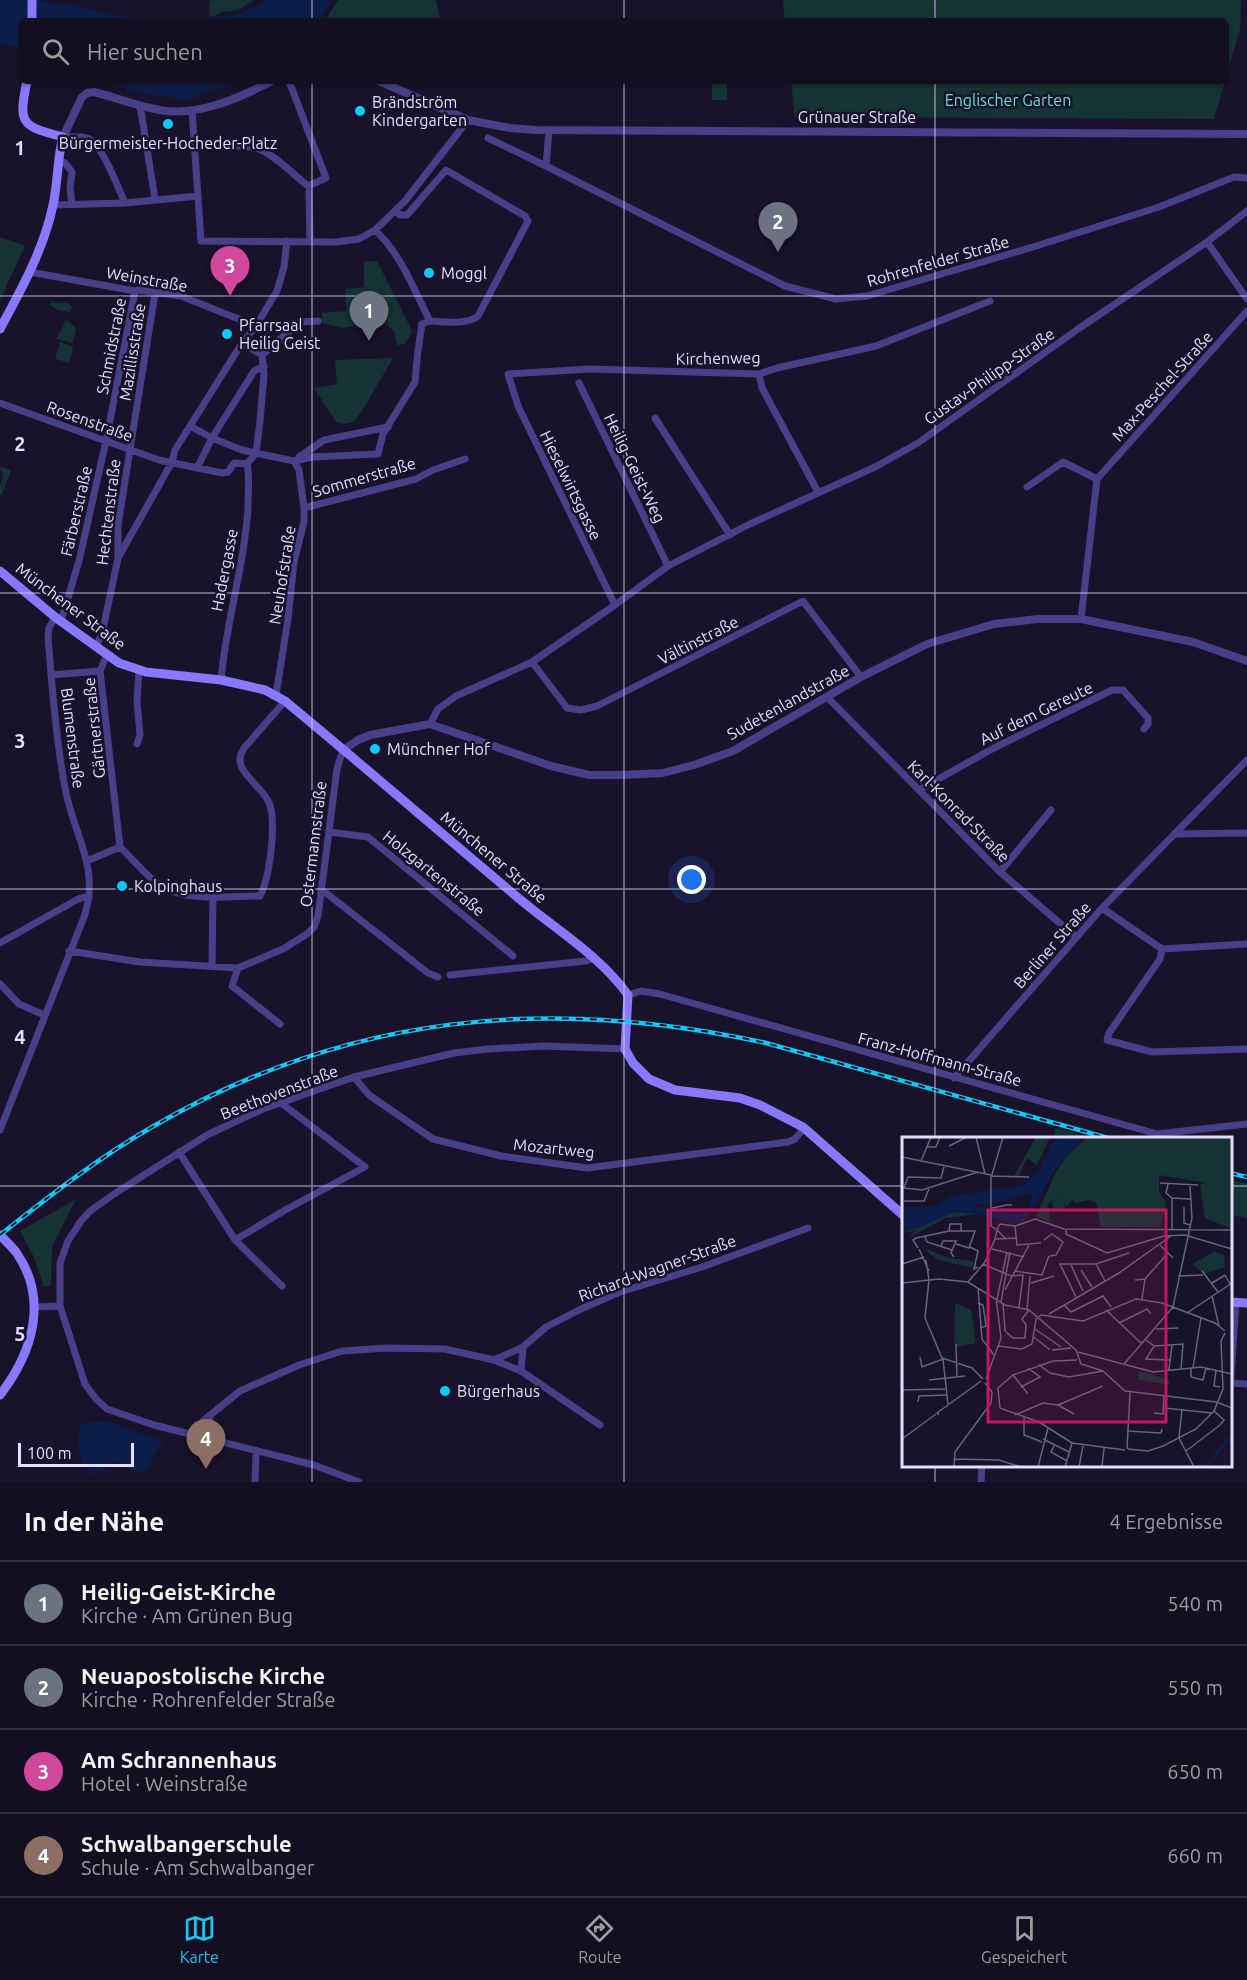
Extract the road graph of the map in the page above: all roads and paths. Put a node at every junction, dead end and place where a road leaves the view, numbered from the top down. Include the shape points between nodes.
1 (32, 0) edge
2 (32, 18) edge
3 (26, 84) edge
4 (266, 84) edge
5 (290, 84) edge
6 (386, 84) edge
7 (140, 105) junction
8 (192, 110) junction
9 (468, 120) junction
10 (549, 130) junction
11 (1247, 134) edge
12 (63, 137) junction
13 (489, 138) dead end
14 (194, 146) junction
15 (58, 160) junction
16 (546, 165) junction
17 (1247, 178) edge
18 (308, 189) junction
19 (198, 196) junction
20 (155, 198) junction
21 (125, 203) junction
22 (72, 204) junction
23 (53, 205) junction
24 (396, 211) junction
25 (1247, 211) edge
26 (375, 230) junction
27 (287, 241) junction
28 (310, 241) junction
29 (1207, 242) junction
30 (30, 272) junction
31 (135, 291) junction
32 (155, 293) junction
33 (1246, 295) edge
34 (990, 302) dead end
35 (1247, 312) edge
36 (318, 321) dead end
37 (430, 321) junction
38 (256, 326) junction
39 (0, 329) edge
40 (242, 343) junction
41 (262, 355) junction
42 (264, 366) junction
43 (507, 374) joint
44 (759, 374) junction
45 (579, 383) dead end
46 (0, 403) edge
47 (655, 418) dead end
48 (190, 426) junction
49 (388, 427) junction
50 (212, 438) junction
51 (106, 441) junction
52 (129, 450) junction
53 (256, 453) junction
54 (465, 459) dead end
55 (294, 460) junction
56 (172, 462) junction
57 (247, 464) junction
58 (197, 468) junction
59 (1096, 479) junction
60 (1028, 487) dead end
61 (818, 492) junction
62 (304, 508) junction
63 (730, 535) junction
64 (118, 558) junction
65 (668, 566) junction
66 (0, 571) edge
67 (615, 605) junction
68 (58, 619) junction
69 (1081, 619) junction
70 (96, 646) junction
71 (107, 654) junction
72 (1247, 661) edge
73 (532, 662) junction
74 (139, 669) junction
75 (100, 671) junction
76 (51, 675) junction
77 (861, 677) junction
78 (220, 680) junction
79 (276, 695) junction
80 (828, 698) junction
81 (285, 701) junction
82 (430, 724) junction
83 (1144, 729) dead end
84 (137, 744) dead end
85 (343, 750) junction
86 (1247, 760) edge
87 (919, 790) junction
88 (1051, 810) dead end
89 (329, 832) junction
90 (1247, 833) edge
91 (1175, 834) junction
92 (120, 848) junction
93 (87, 861) junction
94 (1000, 873) junction
95 (321, 889) junction
96 (89, 896) junction
97 (213, 896) junction
98 (1102, 908) junction
99 (1076, 938) junction
100 (0, 943) edge
101 (1247, 944) edge
102 (1162, 949) junction
103 (69, 951) junction
104 (513, 956) dead end
105 (594, 958) junction
106 (212, 966) junction
107 (238, 968) junction
108 (450, 975) dead end
109 (438, 977) dead end
110 (0, 984) edge
111 (628, 995) junction
112 (44, 1015) junction
113 (280, 1024) dead end
114 (626, 1049) junction
115 (1247, 1049) edge
116 (354, 1077) junction
117 (954, 1078) junction
118 (281, 1103) junction
119 (1247, 1124) edge
120 (804, 1128) junction
121 (0, 1130) edge
122 (179, 1152) junction
123 (902, 1215) edge
124 (808, 1228) dead end
125 (0, 1235) edge
126 (235, 1239) junction
127 (282, 1286) dead end
128 (1233, 1302) edge
129 (1247, 1303) edge
130 (60, 1306) junction
131 (36, 1307) junction
132 (1232, 1342) edge
133 (523, 1347) junction
134 (494, 1360) junction
135 (521, 1371) junction
136 (1232, 1383) edge
137 (1247, 1384) edge
138 (0, 1395) edge
139 (210, 1415) junction
140 (600, 1425) dead end
141 (194, 1434) junction
142 (208, 1437) junction
143 (256, 1451) junction
144 (982, 1467) edge
145 (255, 1482) edge
146 (359, 1482) edge
147 (981, 1482) edge

1 - 2 main road
3 - 12 main road via 22,107 27,124
4 - 8 street
5 - 18 street via 326,178
6 - 9 street, Grünauer Straße
7 - 8 street via 166,111
7 - 12 street via 87,93
7 - 20 street
8 - 14 street
9 - 10 street, Grünauer Straße
9 - 24 street
10 - 11 street, Grünauer Straße
10 - 16 street
12 - 15 main road
12 - 21 street via 86,137 94,142
13 - 16 street, Rohrenfelder Straße
14 - 18 street via 259,149
14 - 19 street
15 - 22 street via 72,172
15 - 23 main road
16 - 17 street, Rohrenfelder Straße via 785,286 836,299 867,296 921,281 1159,207 1234,177
18 - 28 street
19 - 20 street
19 - 27 street via 201,241
20 - 21 street
21 - 22 street
22 - 23 street
23 - 30 main road
24 - 26 street
24 - 37 street via 407,215 446,170 528,221 478,316
25 - 29 street, Gustav-Philipp-Straße
26 - 28 street via 359,239
26 - 37 street via 396,254
27 - 28 street
27 - 38 street via 276,291
29 - 33 street
29 - 61 street, Gustav-Philipp-Straße via 918,443
30 - 31 street, Weinstraße
30 - 39 main road
31 - 32 street, Weinstraße
31 - 51 street, Schmidstraße
32 - 38 street, Weinstraße via 182,296
32 - 52 street, Mazillisstraße
34 - 44 street, Kirchenweg via 876,346
35 - 59 street, Max-Peschel-Straße
36 - 41 street via 300,322
37 - 49 street via 422,324 415,382
38 - 40 street
40 - 41 street
40 - 48 street
41 - 42 street
42 - 50 street via 254,371
42 - 53 street
43 - 44 street, Kirchenweg via 590,369
43 - 67 street, Hieselwirtsgasse via 518,406
44 - 61 street via 762,388
45 - 65 street, Heilig-Geist-Weg
46 - 51 street, Rosenstraße
47 - 63 street
48 - 50 street
48 - 56 street
49 - 55 street via 324,440
49 - 55 street via 378,454
50 - 53 street
50 - 58 street
51 - 52 street, Rosenstraße
51 - 68 street, Färberstraße via 79,561
52 - 56 street, Rosenstraße
52 - 64 street, Hechtenstraße via 118,525
53 - 55 street
53 - 57 street
54 - 62 street, Sommerstraße via 416,479
55 - 62 street, Neuhofstraße
56 - 58 street, Rosenstraße
56 - 64 street
57 - 58 street, Rosenstraße via 234,463 222,474
57 - 78 street, Hadergasse via 247,526
59 - 60 street via 1063,462
59 - 69 street
61 - 63 street, Gustav-Philipp-Straße
62 - 79 street, Neuhofstraße
63 - 65 street, Gustav-Philipp-Straße
64 - 70 street, Hechtenstraße
65 - 67 street, Gustav-Philipp-Straße
66 - 68 main road, Münchener Straße
67 - 73 street, Gustav-Philipp-Straße
68 - 70 main road, Münchener Straße
68 - 76 street, Blumenstraße via 49,628
69 - 72 street, Sudetenlandstraße via 1205,645
69 - 77 street, Sudetenlandstraße via 994,624 927,644
70 - 71 main road, Münchener Straße
71 - 74 main road, Münchener Straße via 119,663
71 - 75 street, Gärtnerstraße
73 - 77 street, Vältinstraße via 567,708 581,710 597,706 803,601
73 - 82 street, Gustav-Philipp-Straße via 456,696 438,709
74 - 78 main road, Münchener Straße
74 - 84 street
75 - 76 street
75 - 92 street, Gärtnerstraße
76 - 93 street, Blumenstraße via 69,811
77 - 80 street, Sudetenlandstraße
78 - 79 main road, Münchener Straße
79 - 81 main road, Münchener Straße
80 - 82 street, Sudetenlandstraße via 733,751 663,773 589,775 551,766
80 - 87 street, Karl-Konrad-Straße
81 - 85 main road, Münchener Straße
81 - 97 street via 240,753 239,760 270,804 271,848 264,887 260,896
82 - 85 street, Sudetenlandstraße via 370,735
83 - 87 street, Auf dem Gereute via 1148,718 1123,690 1112,690
85 - 89 street, Ostermannstraße
85 - 105 main road, Münchener Straße
86 - 91 street, Berliner Straße
87 - 94 street, Karl-Konrad-Straße
88 - 94 street
89 - 95 street, Ostermannstraße
89 - 104 street, Holzgartenstraße via 368,837
90 - 91 street
91 - 98 street, Berliner Straße
92 - 93 street
92 - 97 street via 168,889 182,895
93 - 96 street, Blumenstraße
94 - 99 street, Karl-Konrad-Straße
95 - 107 street, Ostermannstraße via 318,916 307,934
95 - 109 street
96 - 100 street
96 - 103 street, Blumenstraße
97 - 106 street
98 - 99 street, Berliner Straße
98 - 102 street
99 - 117 street, Berliner Straße
101 - 102 street
102 - 115 street via 1160,959 1107,1040 1152,1052
103 - 106 street, Ostermannstraße via 140,962
103 - 112 street, Blumenstraße
105 - 108 street
105 - 111 main road, Münchener Straße
106 - 107 street, Ostermannstraße
107 - 113 street via 232,986
110 - 112 street via 19,1004
111 - 114 main road
111 - 117 street, Franz-Hoffmann-Straße via 660,994
112 - 121 street, Blumenstraße
114 - 116 street, Beethovenstraße via 488,1049 454,1053
114 - 120 main road via 649,1079 664,1086 740,1098
116 - 118 street, Beethovenstraße
116 - 120 street, Mozartweg via 369,1095 434,1139 501,1156 587,1168 788,1142
117 - 119 street, Franz-Hoffmann-Straße via 1158,1134
118 - 122 street, Beethovenstraße via 207,1135
118 - 126 street via 365,1167
120 - 123 main road
122 - 126 street
122 - 130 street, Beethovenstraße via 114,1194 81,1221 60,1263
124 - 133 street, Richard-Wagner-Straße via 618,1293 546,1327
125 - 131 main road via 27,1272
126 - 127 street
128 - 129 main road
128 - 132 street
130 - 131 street
130 - 141 street, Beethovenstraße via 85,1384 96,1400 107,1409 140,1421
131 - 138 main road via 25,1350
133 - 134 street, Richard-Wagner-Straße
133 - 135 street
134 - 135 street
134 - 139 street via 445,1349 342,1351 240,1391
135 - 140 street
136 - 137 street
139 - 141 street
139 - 142 street
141 - 142 street, Beethovenstraße
142 - 143 street, Beethovenstraße
143 - 145 street
143 - 146 street, Beethovenstraße via 314,1465
144 - 147 street

